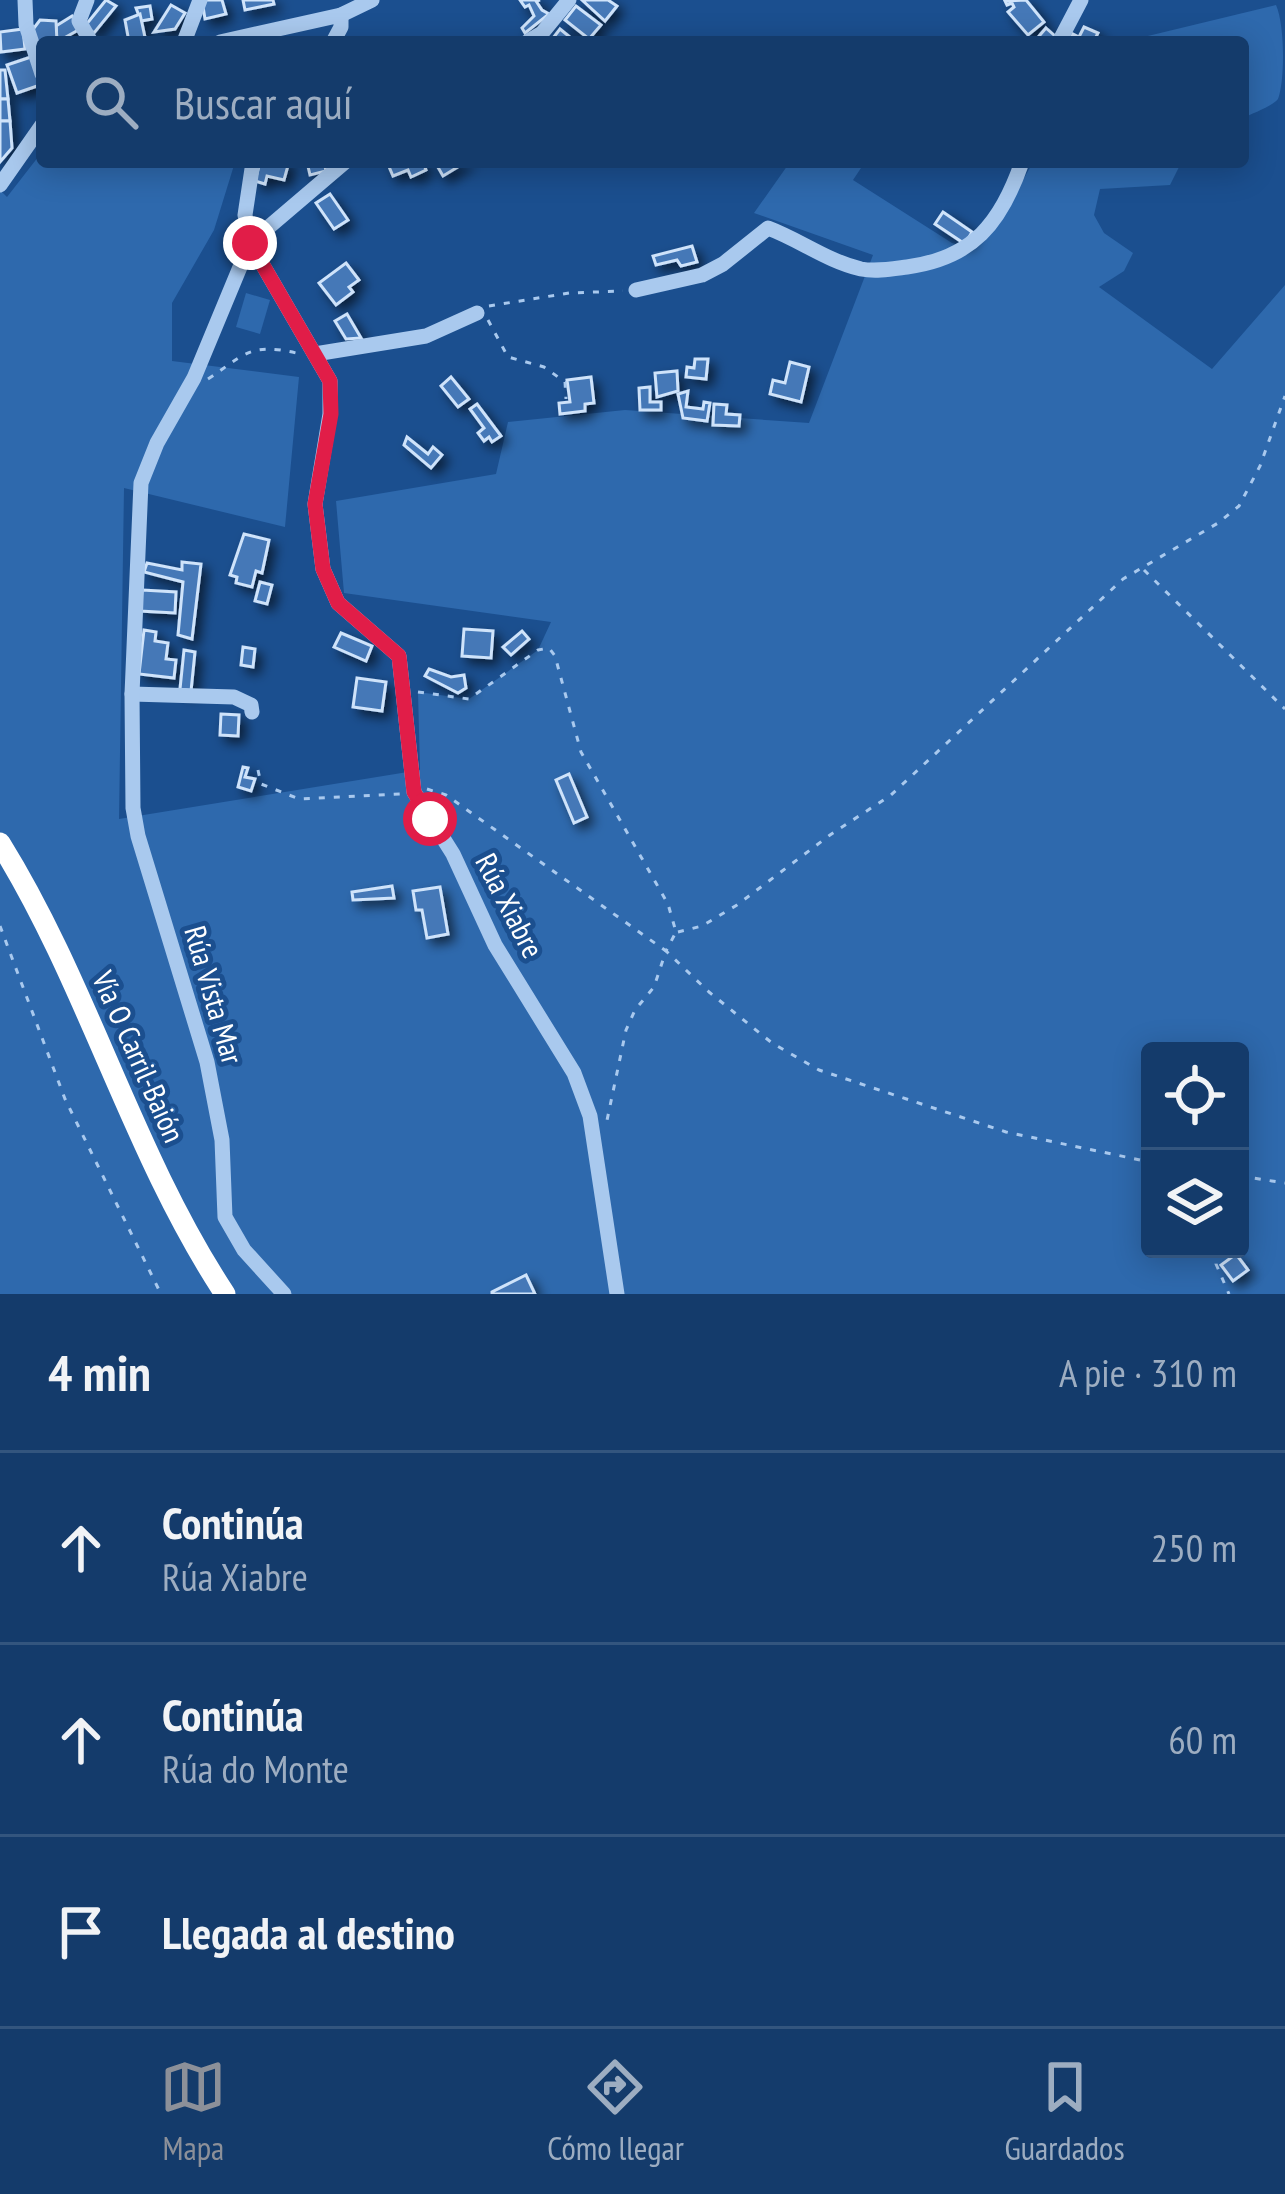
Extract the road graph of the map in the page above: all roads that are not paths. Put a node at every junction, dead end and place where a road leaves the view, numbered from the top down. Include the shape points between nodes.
1 (25, 0) edge
2 (87, 0) edge
3 (200, 0) edge
4 (372, 0) edge
5 (568, 0) edge
6 (1081, 0) edge
7 (341, 14) junction
8 (88, 36) edge
9 (186, 36) edge
10 (246, 36) edge
11 (336, 36) edge
12 (537, 36) edge
13 (1062, 36) edge
14 (36, 56) edge
15 (36, 134) edge
16 (252, 168) edge
17 (338, 168) edge
18 (1020, 168) edge
19 (0, 185) edge
20 (250, 243) junction
21 (636, 290) road end
22 (477, 313) road end
23 (316, 353) junction
24 (132, 694) junction
25 (252, 712) dead end
26 (0, 843) edge
27 (225, 1294) edge
28 (284, 1294) edge
29 (616, 1294) edge

1 - 14 street
2 - 8 street via 79,21
3 - 9 street
4 - 7 street
5 - 12 street
6 - 13 street
7 - 10 street
7 - 11 street
15 - 19 street
16 - 20 street
17 - 20 street
18 - 21 street via 1008,197 966,250 876,271 768,228 702,275
20 - 23 street, Rúa Xiabre
20 - 24 street, Rúa Vista Mar via 141,483
22 - 23 street via 426,336
23 - 29 street, Rúa Xiabre via 330,381 315,504 323,569 338,603 399,656 414,792 574,1073 599,1156
24 - 25 street via 234,697
24 - 28 street, Rúa Vista Mar via 138,836 207,1062 225,1216
26 - 27 highway, Vía O Carril-Baión via 50,931 187,1236

